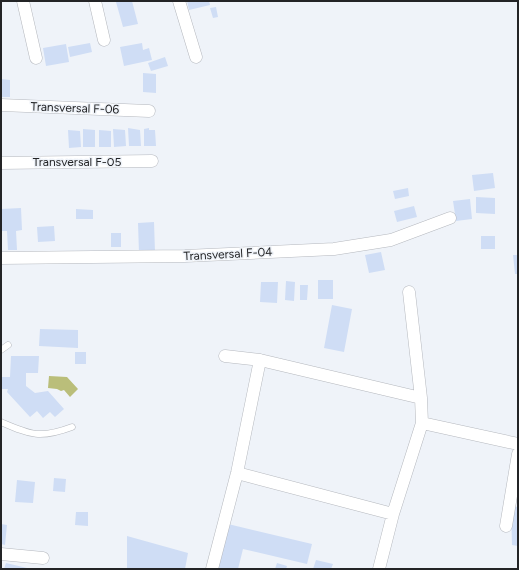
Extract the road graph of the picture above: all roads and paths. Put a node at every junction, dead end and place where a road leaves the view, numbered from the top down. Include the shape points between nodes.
1 (23, 1) edge
2 (95, 1) edge
3 (179, 1) edge
4 (104, 40) dead end
5 (196, 57) dead end
6 (36, 58) dead end
7 (1, 105) edge
8 (148, 111) dead end
9 (152, 161) dead end
10 (1, 163) edge
11 (450, 218) dead end
12 (1, 258) edge
13 (409, 292) dead end
14 (8, 345) dead end
15 (1, 350) edge
16 (226, 356) dead end
17 (260, 360) junction
18 (421, 398) junction
19 (1, 422) edge
20 (422, 423) junction
21 (72, 427) dead end
22 (518, 444) edge
23 (518, 454) edge
24 (237, 473) junction
25 (393, 514) junction
26 (506, 526) dead end
27 (1, 554) edge
28 (43, 558) dead end
29 (212, 569) edge
30 (379, 569) edge

1 - 6 street
2 - 4 street
3 - 5 street
7 - 8 street, Transversal F-06
9 - 10 street, Transversal F-05
11 - 12 street, Transversal F-04 via 391,240 334,249 184,256
13 - 18 street
14 - 15 lane
16 - 17 street
17 - 18 street
17 - 24 street
18 - 20 street
19 - 21 lane via 22,432 38,434 57,433
20 - 22 street
20 - 25 street
23 - 26 street
24 - 25 street
24 - 29 street
25 - 30 street
27 - 28 street

